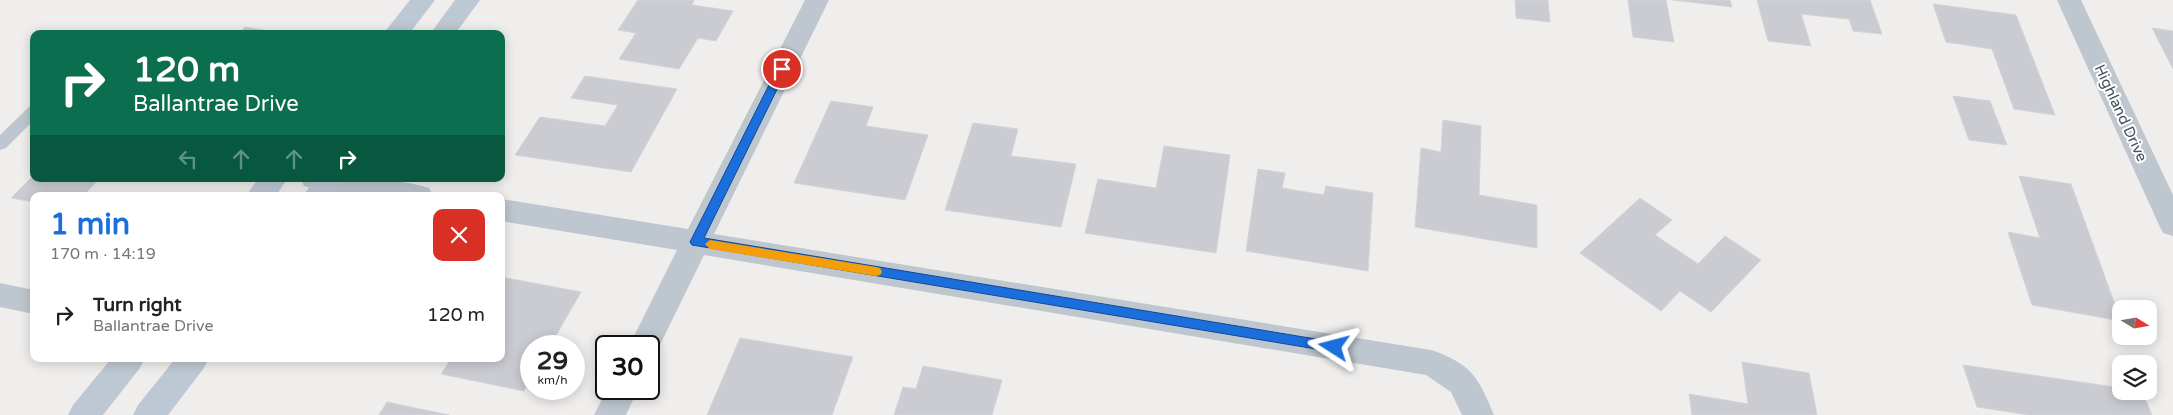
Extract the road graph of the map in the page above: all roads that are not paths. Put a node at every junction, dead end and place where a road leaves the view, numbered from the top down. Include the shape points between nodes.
1 (423, 0) edge
2 (468, 0) edge
3 (817, 0) edge
4 (2069, 0) edge
5 (398, 30) edge
6 (445, 30) edge
7 (30, 114) edge
8 (0, 144) edge
9 (272, 182) edge
10 (322, 184) edge
11 (263, 192) edge
12 (387, 192) edge
13 (505, 211) edge
14 (2173, 225) edge
15 (696, 242) junction
16 (0, 295) edge
17 (30, 301) edge
18 (650, 335) edge
19 (127, 362) edge
20 (190, 362) edge
21 (618, 400) edge
22 (84, 415) edge
23 (149, 415) edge
24 (610, 415) edge
25 (1478, 415) edge

1 - 5 main road
2 - 6 main road
3 - 15 street
4 - 14 street, Highland Drive
7 - 8 lane
9 - 11 main road
10 - 12 street
13 - 15 street
15 - 18 street
15 - 25 street via 1431,363 1454,374 1466,385
16 - 17 street
19 - 22 main road
20 - 23 main road
21 - 24 street

